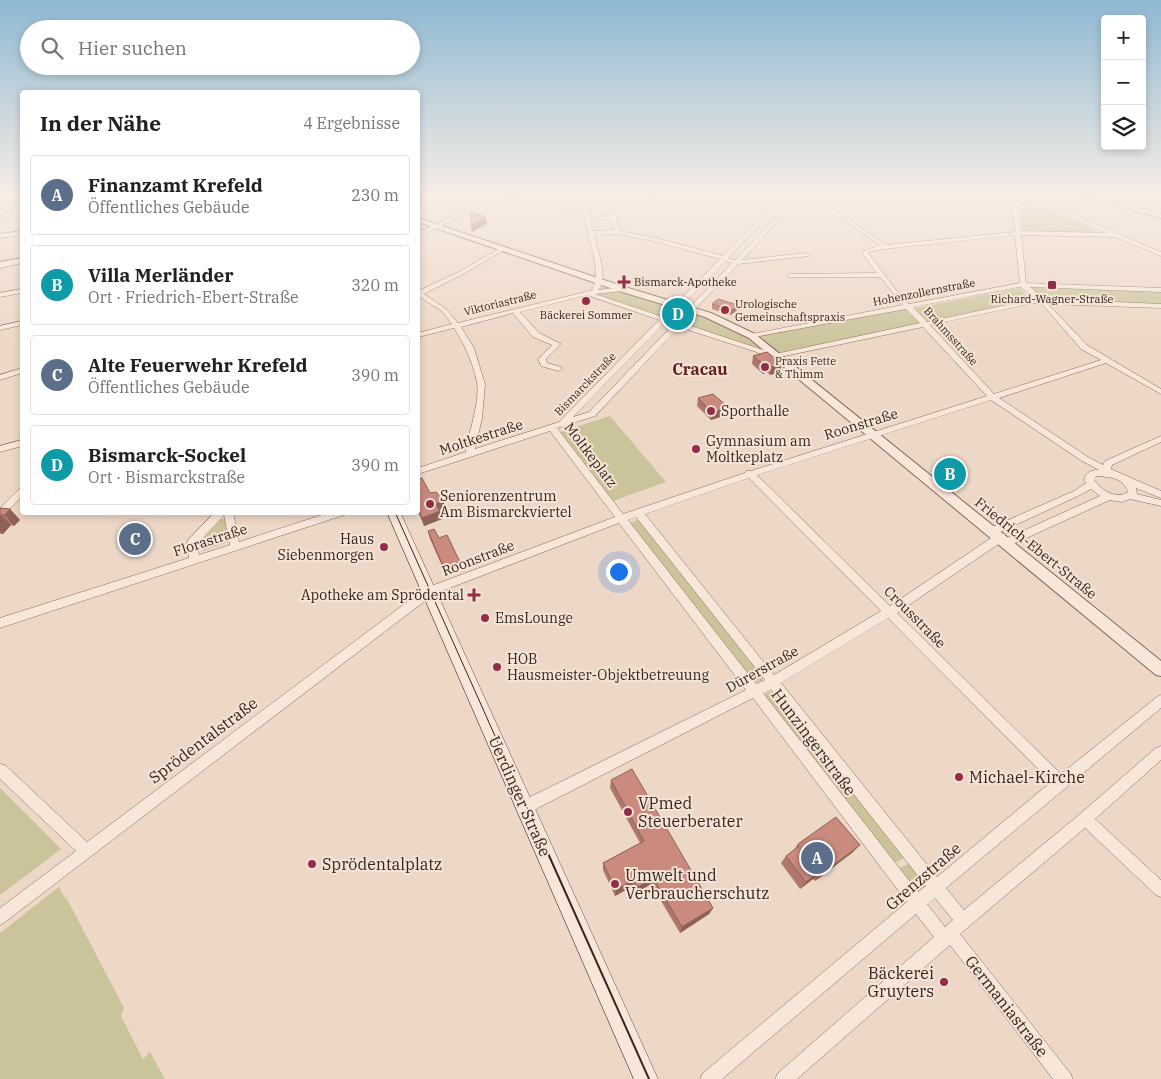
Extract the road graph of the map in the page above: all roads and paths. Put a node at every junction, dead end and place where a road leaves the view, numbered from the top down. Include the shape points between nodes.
1 (494, 246) edge
2 (594, 246) edge
3 (679, 246) edge
4 (735, 246) edge
5 (751, 246) edge
6 (890, 246) edge
7 (1019, 246) edge
8 (1142, 246) edge
9 (884, 247) joint
10 (502, 249) junction
11 (1161, 254) edge
12 (807, 255) dead end
13 (722, 259) junction
14 (20, 261) edge
15 (736, 262) junction
16 (0, 265) edge
17 (598, 268) junction
18 (580, 275) junction
19 (882, 275) junction
20 (790, 276) dead end
21 (600, 282) junction
22 (1023, 285) junction
23 (622, 289) junction
24 (1161, 290) edge
25 (20, 291) edge
26 (420, 293) edge
27 (588, 293) junction
28 (0, 295) edge
29 (420, 295) edge
30 (1041, 301) junction
31 (678, 306) junction
32 (1161, 306) edge
33 (910, 307) junction
34 (690, 310) junction
35 (515, 311) junction
36 (665, 319) junction
37 (677, 323) junction
38 (20, 324) edge
39 (926, 324) junction
40 (456, 325) junction
41 (0, 328) edge
42 (420, 334) edge
43 (752, 336) junction
44 (775, 356) junction
45 (626, 358) junction
46 (1106, 361) junction
47 (642, 362) junction
48 (558, 369) dead end
49 (20, 372) edge
50 (0, 378) edge
51 (1161, 392) edge
52 (992, 397) junction
53 (602, 404) joint
54 (556, 427) junction
55 (874, 434) junction
56 (1161, 439) edge
57 (20, 444) edge
58 (0, 449) edge
59 (471, 454) junction
60 (420, 470) edge
61 (1109, 472) junction
62 (749, 474) junction
63 (1127, 481) junction
64 (1091, 484) junction
65 (20, 493) edge
66 (1161, 495) edge
67 (1110, 496) junction
68 (1130, 496) junction
69 (1161, 504) edge
70 (638, 512) junction
71 (0, 514) edge
72 (218, 515) edge
73 (229, 515) edge
74 (334, 515) edge
75 (394, 515) edge
76 (622, 518) junction
77 (1000, 537) junction
78 (235, 546) junction
79 (194, 559) junction
80 (429, 592) junction
81 (889, 612) junction
82 (0, 623) edge
83 (1161, 670) edge
84 (773, 682) junction
85 (755, 691) junction
86 (1161, 701) edge
87 (1161, 752) edge
88 (0, 770) edge
89 (1060, 782) junction
90 (525, 807) junction
91 (1085, 819) junction
92 (86, 852) junction
93 (936, 888) junction
94 (1161, 890) edge
95 (918, 904) junction
96 (0, 917) edge
97 (963, 921) junction
98 (947, 936) junction
99 (646, 1079) edge
100 (709, 1079) edge
101 (784, 1079) edge
102 (1064, 1079) edge

1 - 10 street, Friedrich-Ebert-Straße
2 - 17 street
3 - 13 street
4 - 13 street, Bismarckstraße
5 - 15 street, Bismarckstraße
6 - 9 street
7 - 22 street
8 - 11 street
9 - 19 street, Brahmsstraße via 866,251
10 - 18 street, Friedrich-Ebert-Straße
10 - 26 street
12 - 15 street
13 - 15 street
13 - 31 street, Bismarckstraße
14 - 16 main road
15 - 34 street, Bismarckstraße
17 - 18 street via 591,274
17 - 21 street
18 - 21 street, Friedrich-Ebert-Straße
19 - 20 street
19 - 33 street, Brahmsstraße
21 - 23 street, Friedrich-Ebert-Straße
21 - 27 street, Viktoriastraße
22 - 24 street, Hohenzollernstraße
22 - 30 street
22 - 33 street, Hohenzollernstraße
23 - 27 street, Viktoriastraße
23 - 31 street, Friedrich-Ebert-Straße
25 - 28 street
27 - 35 street, Viktoriastraße
27 - 36 street
29 - 40 street via 444,310
30 - 32 street
30 - 39 street
30 - 46 street via 1075,340
31 - 34 street, Friedrich-Ebert-Straße
31 - 36 street, Bismarckstraße
33 - 39 street, Brahmsstraße
33 - 43 street, Hohenzollernstraße
34 - 37 street, Bismarckstraße
34 - 43 street, Friedrich-Ebert-Straße via 724,321
35 - 40 street, Viktoriastraße
35 - 48 street via 536,335 557,344 542,359 544,364
36 - 37 street
36 - 45 street, Bismarckstraße
37 - 44 street
37 - 47 street, Bismarckstraße
38 - 41 street
39 - 44 street
39 - 52 street, Brahmsstraße
40 - 42 street, Viktoriastraße
40 - 59 street via 470,348 481,384
43 - 44 street, Friedrich-Ebert-Straße
44 - 55 street, Friedrich-Ebert-Straße
45 - 47 street, Bismarckstraße
45 - 54 street, Bismarckstraße
46 - 51 street
46 - 52 street, Roonstraße
47 - 53 street, Bismarckstraße
49 - 50 street
52 - 55 street, Roonstraße
52 - 61 street, Brahmsstraße
53 - 54 street, Moltkeplatz via 586,418
54 - 59 street, Moltkestraße
54 - 76 street, Moltkeplatz
55 - 62 street, Roonstraße
55 - 77 street, Friedrich-Ebert-Straße
56 - 61 street via 1108,463
57 - 58 street
59 - 60 street, Moltkestraße
61 - 63 street, Brahmsstraße
61 - 64 street, Dürerstraße via 1094,473 1090,476
62 - 70 street, Roonstraße
62 - 81 street, Crousstraße
63 - 66 street
63 - 68 street via 1133,493
64 - 67 street
64 - 77 street, Dürerstraße
65 - 71 street
67 - 68 street
67 - 77 street, Dürerstraße
68 - 69 street
70 - 76 street, Roonstraße
70 - 84 street, Hunzingerstraße
72 - 79 street via 192,543
73 - 78 street
74 - 78 street, Florastraße
75 - 80 main road, Uerdinger Straße
76 - 80 street, Roonstraße
76 - 85 street, Hunzingerstraße
77 - 81 street, Dürerstraße
77 - 83 street, Friedrich-Ebert-Straße
78 - 79 street, Florastraße
79 - 82 street, Florastraße
80 - 90 main road, Uerdinger Straße
80 - 92 street, Sprödentalstraße
81 - 84 street, Dürerstraße
81 - 89 street, Crousstraße
84 - 85 street, Dürerstraße
84 - 93 street, Hunzingerstraße
85 - 90 street, Dürerstraße
85 - 95 street, Hunzingerstraße
86 - 89 street, Grenzstraße
87 - 91 street
88 - 92 street
89 - 93 street, Grenzstraße
90 - 99 main road, Uerdinger Straße
91 - 94 street
91 - 97 street
92 - 96 street, Sprödentalstraße
93 - 95 street, Grenzstraße
93 - 97 street, Hunzingerstraße
95 - 98 street, Hunzingerstraße
95 - 100 street, Grenzstraße
97 - 98 street
98 - 101 street
98 - 102 street, Germaniastraße

